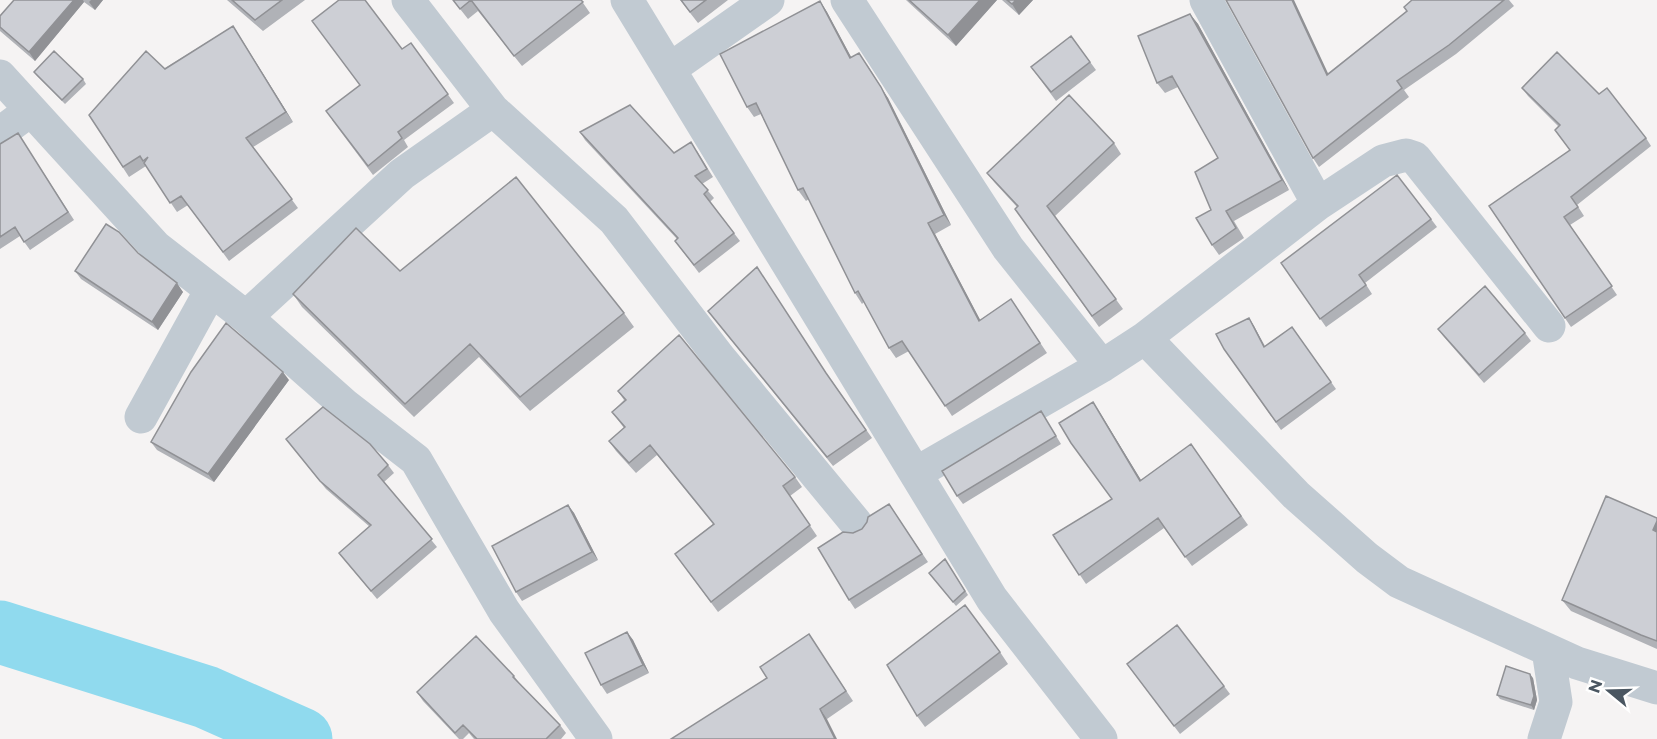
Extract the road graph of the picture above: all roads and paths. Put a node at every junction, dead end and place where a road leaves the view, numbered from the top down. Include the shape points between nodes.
1 (408, 0) edge
2 (627, 0) edge
3 (768, 0) edge
4 (847, 0) edge
5 (1206, 0) edge
6 (670, 69) junction
7 (0, 76) edge
8 (31, 110) junction
9 (493, 110) junction
10 (0, 133) edge
11 (1318, 204) junction
12 (211, 290) junction
13 (246, 317) junction
14 (1549, 326) dead end
15 (1145, 338) junction
16 (1102, 366) junction
17 (141, 417) dead end
18 (916, 473) junction
19 (856, 523) dead end
20 (1548, 650) junction
21 (1657, 688) edge
22 (596, 739) edge
23 (1101, 739) edge
24 (1544, 739) edge

1 - 9 street
2 - 6 street
3 - 6 street
4 - 16 street via 1008,248
5 - 11 street
6 - 18 street
7 - 8 street
8 - 10 street
8 - 12 street via 156,247
9 - 13 street via 402,174
9 - 19 street via 614,220 719,357
11 - 14 street via 1383,161 1406,155 1415,158
11 - 15 street
12 - 13 street
12 - 17 street
13 - 22 street via 345,405 416,460 504,610
15 - 16 street
15 - 20 street via 1296,495 1368,558 1399,582
16 - 18 street
18 - 23 street via 992,599
20 - 21 street
20 - 24 street via 1556,702

